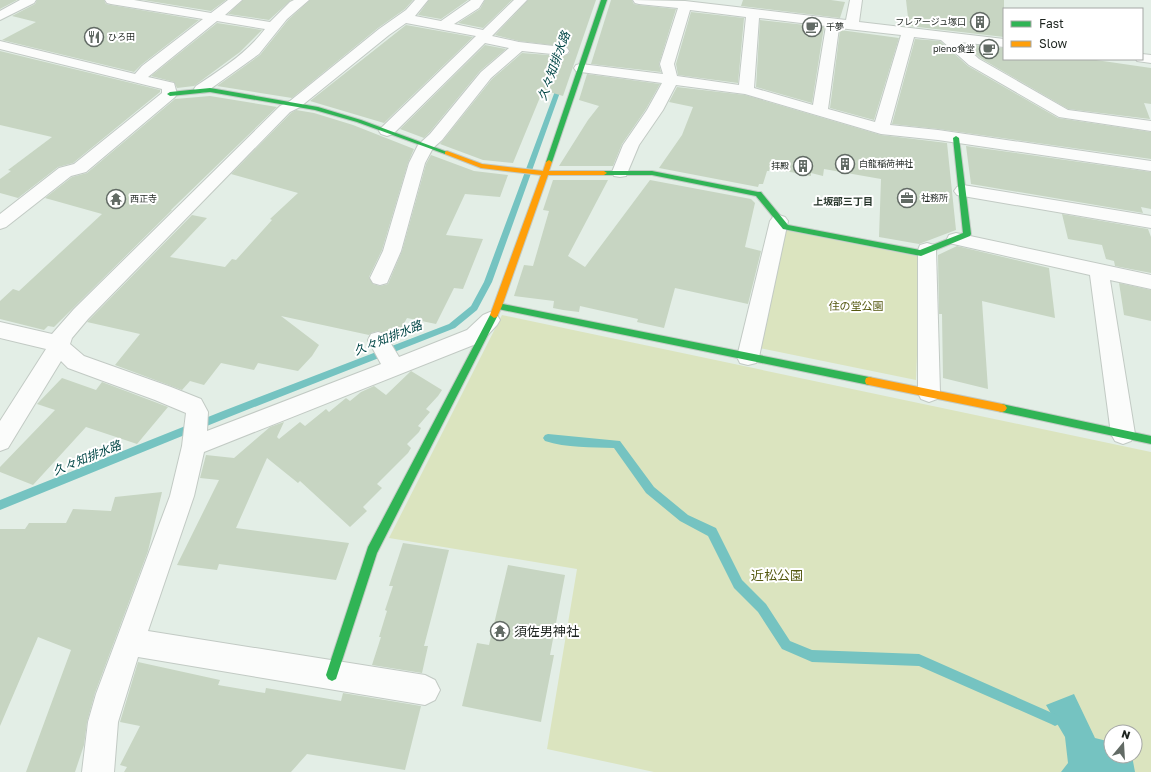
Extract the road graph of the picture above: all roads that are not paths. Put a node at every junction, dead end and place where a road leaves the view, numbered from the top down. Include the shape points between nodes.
1 (30, 0) edge
2 (111, 0) edge
3 (236, 0) edge
4 (303, 0) edge
5 (422, 0) edge
6 (478, 0) edge
7 (521, 0) edge
8 (604, 0) edge
9 (639, 0) edge
10 (856, 0) edge
11 (702, 4) edge
12 (685, 5) junction
13 (753, 14) junction
14 (0, 16) edge
15 (213, 18) junction
16 (403, 18) junction
17 (832, 23) junction
18 (444, 25) junction
19 (852, 25) junction
20 (274, 27) junction
21 (909, 32) junction
22 (484, 36) junction
23 (945, 36) junction
24 (1003, 43) edge
25 (0, 45) edge
26 (519, 46) junction
27 (562, 51) dead end
28 (581, 68) junction
29 (138, 80) junction
30 (670, 80) junction
31 (201, 90) junction
32 (746, 90) junction
33 (170, 94) junction
34 (295, 104) junction
35 (820, 112) junction
36 (1151, 126) edge
37 (881, 129) junction
38 (386, 131) junction
39 (956, 138) junction
40 (426, 145) junction
41 (1151, 166) edge
42 (620, 172) junction
43 (545, 173) junction
44 (963, 191) junction
45 (8, 208) edge
46 (779, 221) junction
47 (1151, 222) edge
48 (0, 223) edge
49 (956, 239) junction
50 (927, 250) junction
51 (1099, 271) junction
52 (380, 278) dead end
53 (1151, 282) edge
54 (494, 313) junction
55 (0, 330) edge
56 (59, 346) junction
57 (748, 356) junction
58 (929, 392) junction
59 (195, 434) junction
60 (1123, 434) junction
61 (1151, 440) edge
62 (0, 441) edge
63 (130, 642) junction
64 (332, 675) junction
65 (425, 690) dead end
66 (98, 772) edge

1 - 14 street
2 - 15 street
3 - 15 street
4 - 20 street via 283,15
5 - 16 street
6 - 18 street
7 - 22 street
8 - 28 street
9 - 12 street
10 - 19 street
11 - 12 street
11 - 13 street
12 - 30 street via 667,64
13 - 17 street
13 - 32 street
15 - 20 street
15 - 29 street via 147,69
16 - 18 street
16 - 34 street
17 - 19 street
17 - 35 street
18 - 22 street
19 - 21 street
20 - 31 street via 253,52
21 - 23 street
21 - 37 street
22 - 26 street
22 - 38 street
23 - 24 street
23 - 36 street via 974,62 1064,114
25 - 29 street
26 - 27 street
26 - 40 street via 486,75 436,137
28 - 30 street
28 - 43 street
29 - 33 street via 168,86
30 - 32 street
30 - 42 street via 632,145
31 - 33 street
31 - 34 street
32 - 35 street
33 - 45 street via 80,168 65,172
34 - 38 street via 316,108
34 - 56 street via 285,109 81,314 62,335
35 - 37 street
37 - 39 street
38 - 40 street
39 - 41 street
39 - 44 street
40 - 43 street via 482,166
40 - 52 street via 416,169 392,251
42 - 43 street
42 - 46 street via 652,173 758,194
43 - 54 street
44 - 47 street
44 - 49 street via 966,234
45 - 48 street
46 - 50 street via 786,227 921,253
46 - 57 street
49 - 50 street
49 - 51 street
50 - 58 street
51 - 53 street
51 - 60 street
54 - 57 street
54 - 59 street via 474,336 385,353
54 - 64 street via 372,551
55 - 56 street
56 - 59 street via 76,362 193,406 197,412
56 - 62 street
57 - 58 street
58 - 60 street
59 - 63 street via 182,496
60 - 61 street
63 - 64 street
63 - 66 street via 103,722
64 - 65 street

